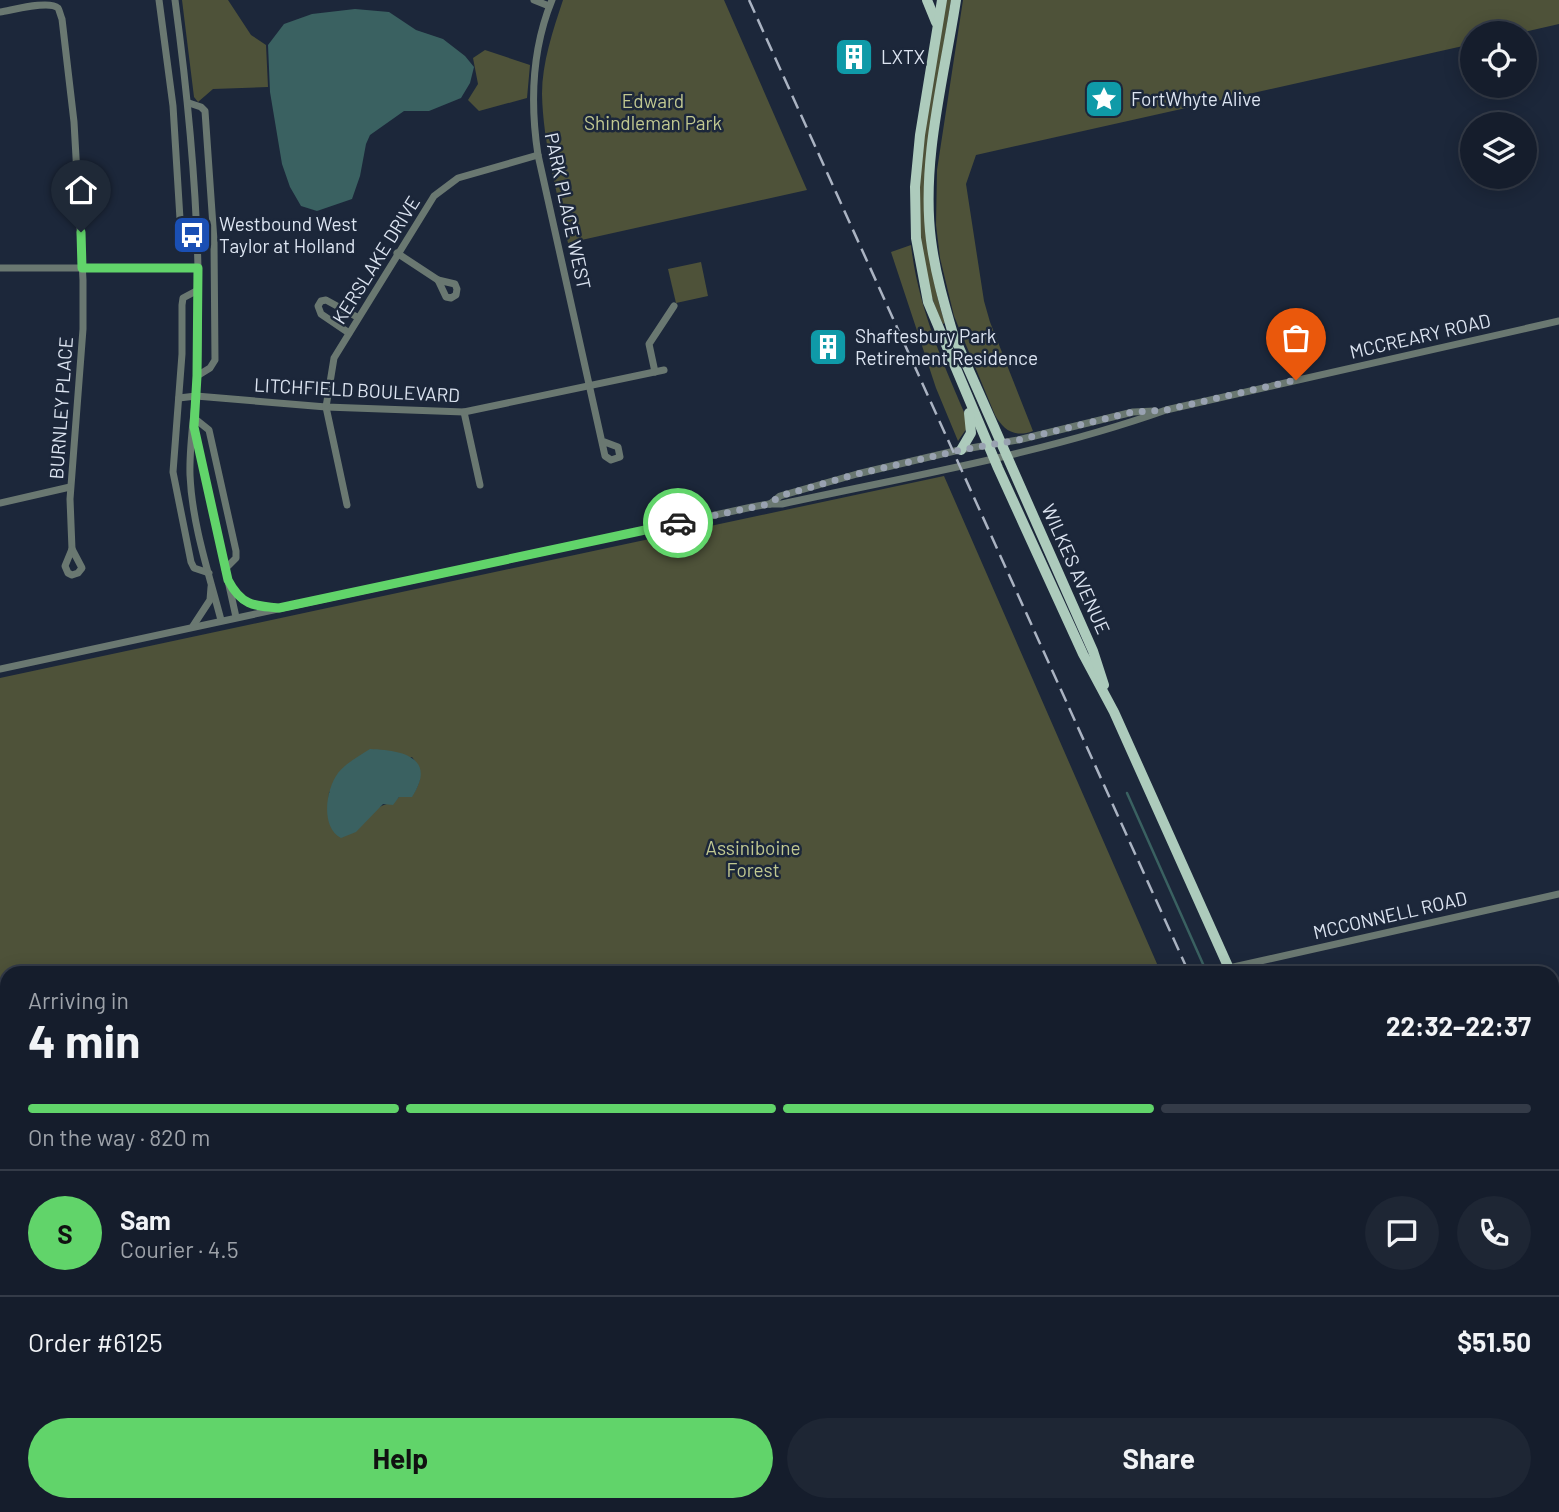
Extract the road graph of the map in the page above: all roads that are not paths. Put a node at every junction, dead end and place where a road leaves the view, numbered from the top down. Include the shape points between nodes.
1 (159, 0) edge
2 (175, 0) edge
3 (534, 0) edge
4 (927, 0) edge
5 (942, 0) edge
6 (956, 0) edge
7 (551, 3) edge
8 (0, 12) edge
9 (937, 27) junction
10 (189, 103) junction
11 (538, 155) junction
12 (197, 247) junction
13 (397, 253) junction
14 (0, 268) edge
15 (82, 268) junction
16 (198, 268) junction
17 (438, 280) dead end
18 (198, 290) junction
19 (674, 306) dead end
20 (357, 317) junction
21 (1559, 321) edge
22 (349, 332) junction
23 (957, 372) junction
24 (197, 376) junction
25 (590, 386) junction
26 (196, 396) junction
27 (179, 398) junction
28 (326, 407) junction
29 (1166, 410) junction
30 (464, 412) junction
31 (194, 418) junction
32 (194, 427) junction
33 (602, 441) dead end
34 (1001, 443) junction
35 (989, 445) junction
36 (961, 450) junction
37 (1006, 454) junction
38 (994, 457) junction
39 (480, 485) dead end
40 (70, 487) junction
41 (0, 503) edge
42 (769, 504) junction
43 (347, 505) dead end
44 (72, 550) dead end
45 (225, 569) junction
46 (209, 573) junction
47 (228, 580) junction
48 (212, 583) junction
49 (279, 608) junction
50 (236, 617) junction
51 (221, 620) junction
52 (192, 626) junction
53 (0, 669) edge
54 (1114, 712) junction
55 (1559, 894) edge
56 (1228, 966) edge
57 (1247, 966) edge

1 - 12 street via 173,106 181,235
2 - 10 street
3 - 7 street
4 - 9 main road
5 - 9 main road
6 - 34 main road, WILKES AVENUE via 934,136 931,238 953,334
7 - 11 street, PARK PLACE WEST via 536,56 533,97
8 - 15 street, BURNLEY PLACE via 51,3 62,19 74,122
9 - 23 main road via 920,135 914,212 929,302
10 - 12 street
10 - 24 street via 205,111 214,241 215,360
11 - 13 street, KERSLAKE DRIVE via 458,178 434,196
11 - 25 street, PARK PLACE WEST
12 - 16 street
13 - 17 street
13 - 20 street, KERSLAKE DRIVE
14 - 15 street
15 - 16 street
15 - 40 street, BURNLEY PLACE via 83,329
16 - 18 street
18 - 24 street
18 - 27 street via 183,298
19 - 25 street, LITCHFIELD BOULEVARD via 649,344 659,371
20 - 22 street, KERSLAKE DRIVE
20 - 22 street via 326,300 318,306 321,314
21 - 29 street, MCCREARY ROAD
22 - 28 street, KERSLAKE DRIVE via 334,358
23 - 35 main road, WILKES AVENUE
23 - 36 main road via 972,426
24 - 26 street
25 - 30 street, LITCHFIELD BOULEVARD
25 - 33 street, PARK PLACE WEST
26 - 27 street, LITCHFIELD BOULEVARD
26 - 28 street, LITCHFIELD BOULEVARD
26 - 31 street
27 - 46 street via 174,482 191,562 194,568
28 - 30 street, LITCHFIELD BOULEVARD
28 - 43 street
29 - 34 street, MCCREARY ROAD via 1133,412
29 - 37 street, MCCREARY ROAD
30 - 39 street
31 - 32 street
31 - 45 street via 209,430 236,551 236,558
32 - 45 street
32 - 46 street via 190,478
34 - 35 street, MCCREARY ROAD
34 - 37 main road, WILKES AVENUE
35 - 36 street, MCCREARY ROAD
35 - 38 main road, WILKES AVENUE
36 - 42 street, MCCREARY ROAD via 857,474 780,496
37 - 38 street, MCCREARY ROAD
37 - 54 main road, WILKES AVENUE via 1093,651
38 - 42 street, MCCREARY ROAD
38 - 54 main road, WILKES AVENUE
40 - 41 street
40 - 44 street, BURNLEY PLACE
42 - 49 street
45 - 47 street
46 - 48 street
47 - 49 street via 242,600
47 - 50 street
48 - 51 street
48 - 52 street via 210,600
49 - 50 street
50 - 51 street
51 - 52 street
52 - 53 street
54 - 56 main road, WILKES AVENUE
55 - 57 street, MCCONNELL ROAD

